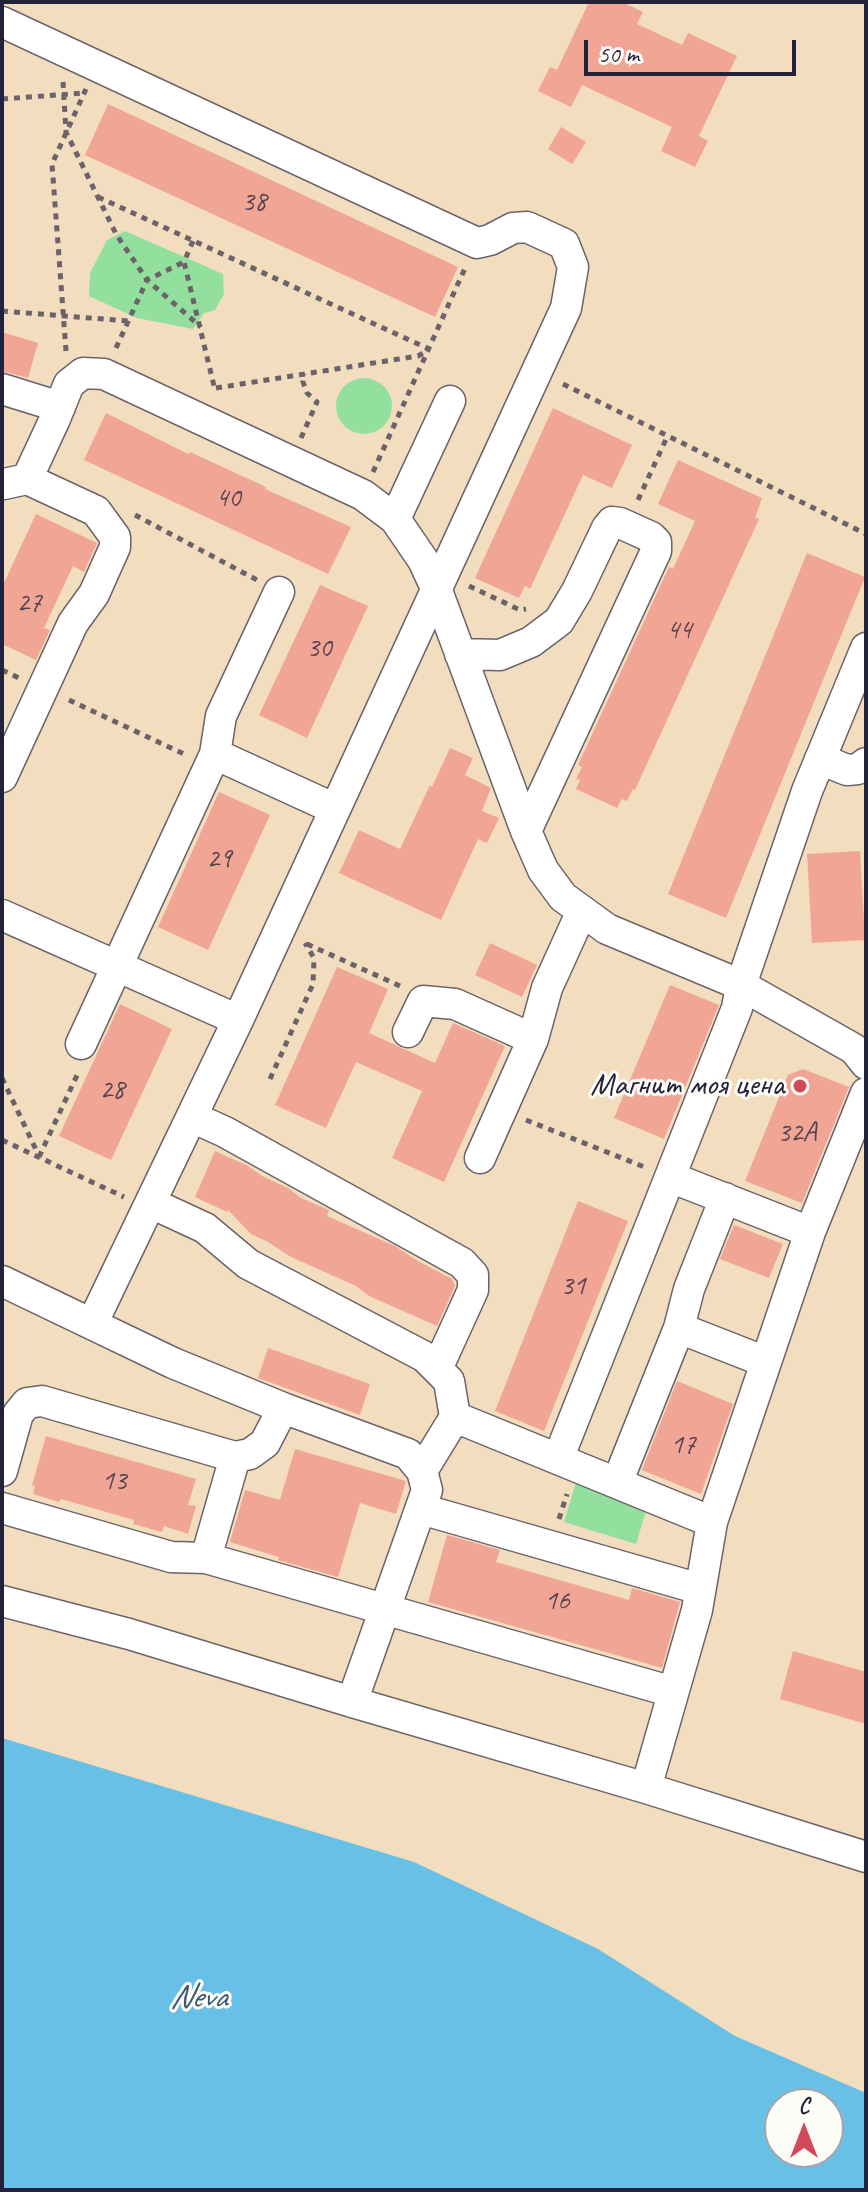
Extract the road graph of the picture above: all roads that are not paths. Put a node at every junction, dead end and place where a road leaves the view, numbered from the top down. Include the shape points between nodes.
1 (2, 22) edge
2 (2, 389) edge
3 (64, 395) junction
4 (450, 401) dead end
5 (9, 485) edge
6 (395, 519) junction
7 (439, 581) junction
8 (279, 592) road end
9 (866, 648) edge
10 (460, 654) junction
11 (820, 759) junction
12 (212, 760) junction
13 (866, 763) edge
14 (2, 777) edge
15 (335, 809) junction
16 (526, 831) junction
17 (582, 911) junction
18 (2, 915) edge
19 (117, 966) junction
20 (741, 985) junction
21 (238, 1020) junction
22 (408, 1032) dead end
23 (533, 1039) junction
24 (81, 1044) dead end
25 (866, 1064) edge
26 (866, 1093) edge
27 (192, 1117) junction
28 (480, 1158) dead end
29 (670, 1177) junction
30 (725, 1198) junction
31 (151, 1203) junction
32 (810, 1232) junction
33 (2, 1281) edge
34 (92, 1324) junction
35 (679, 1328) junction
36 (766, 1362) junction
37 (437, 1369) junction
38 (283, 1408) junction
39 (455, 1417) junction
40 (235, 1457) junction
41 (566, 1462) junction
42 (2, 1471) edge
43 (422, 1471) junction
44 (617, 1483) junction
45 (2, 1508) edge
46 (421, 1509) junction
47 (712, 1522) junction
48 (206, 1558) junction
49 (700, 1589) junction
50 (2, 1601) edge
51 (385, 1609) junction
52 (673, 1692) junction
53 (352, 1702) junction
54 (646, 1788) junction
55 (866, 1857) edge

1 - 7 street via 61,49 91,79 477,243 527,227 564,244 573,267 566,308
2 - 3 street
3 - 5 street
3 - 6 street via 83,373 104,374 363,495
4 - 6 street
5 - 14 street via 96,511 115,537 115,547 94,594 73,623
6 - 7 street
7 - 10 street
7 - 15 street
8 - 12 street via 221,716
9 - 11 street
10 - 16 street
10 - 16 street via 500,655 531,642 559,621 612,522 656,542
11 - 13 street via 847,770
11 - 20 street
12 - 15 street
12 - 19 street
15 - 21 street
16 - 17 street via 543,870 563,897
17 - 20 street via 607,929
17 - 23 street via 547,988
18 - 19 street
19 - 21 street
19 - 24 street
20 - 25 street via 854,1049
20 - 29 street via 737,1008
21 - 27 street
22 - 23 street via 423,1001 455,1004
23 - 28 street
26 - 32 street
27 - 31 street
27 - 37 street via 462,1263 473,1275 473,1290
29 - 30 street
29 - 41 street
30 - 32 street
30 - 35 street
31 - 34 street
31 - 37 street via 205,1228 248,1264 425,1357
32 - 36 street
33 - 34 street
34 - 38 street
35 - 36 street
35 - 44 street
36 - 47 street
37 - 39 street via 449,1381
38 - 40 street via 265,1443
38 - 43 street via 408,1454
39 - 41 street
39 - 43 street
40 - 42 street via 42,1401 27,1403 18,1414
40 - 48 street
41 - 44 street
43 - 46 street via 427,1490
44 - 47 street
45 - 48 street via 171,1557
46 - 49 street
46 - 51 street
47 - 49 street
48 - 51 street
49 - 52 street
50 - 53 street
51 - 52 street
51 - 53 street
52 - 54 street
53 - 54 street
54 - 55 street

